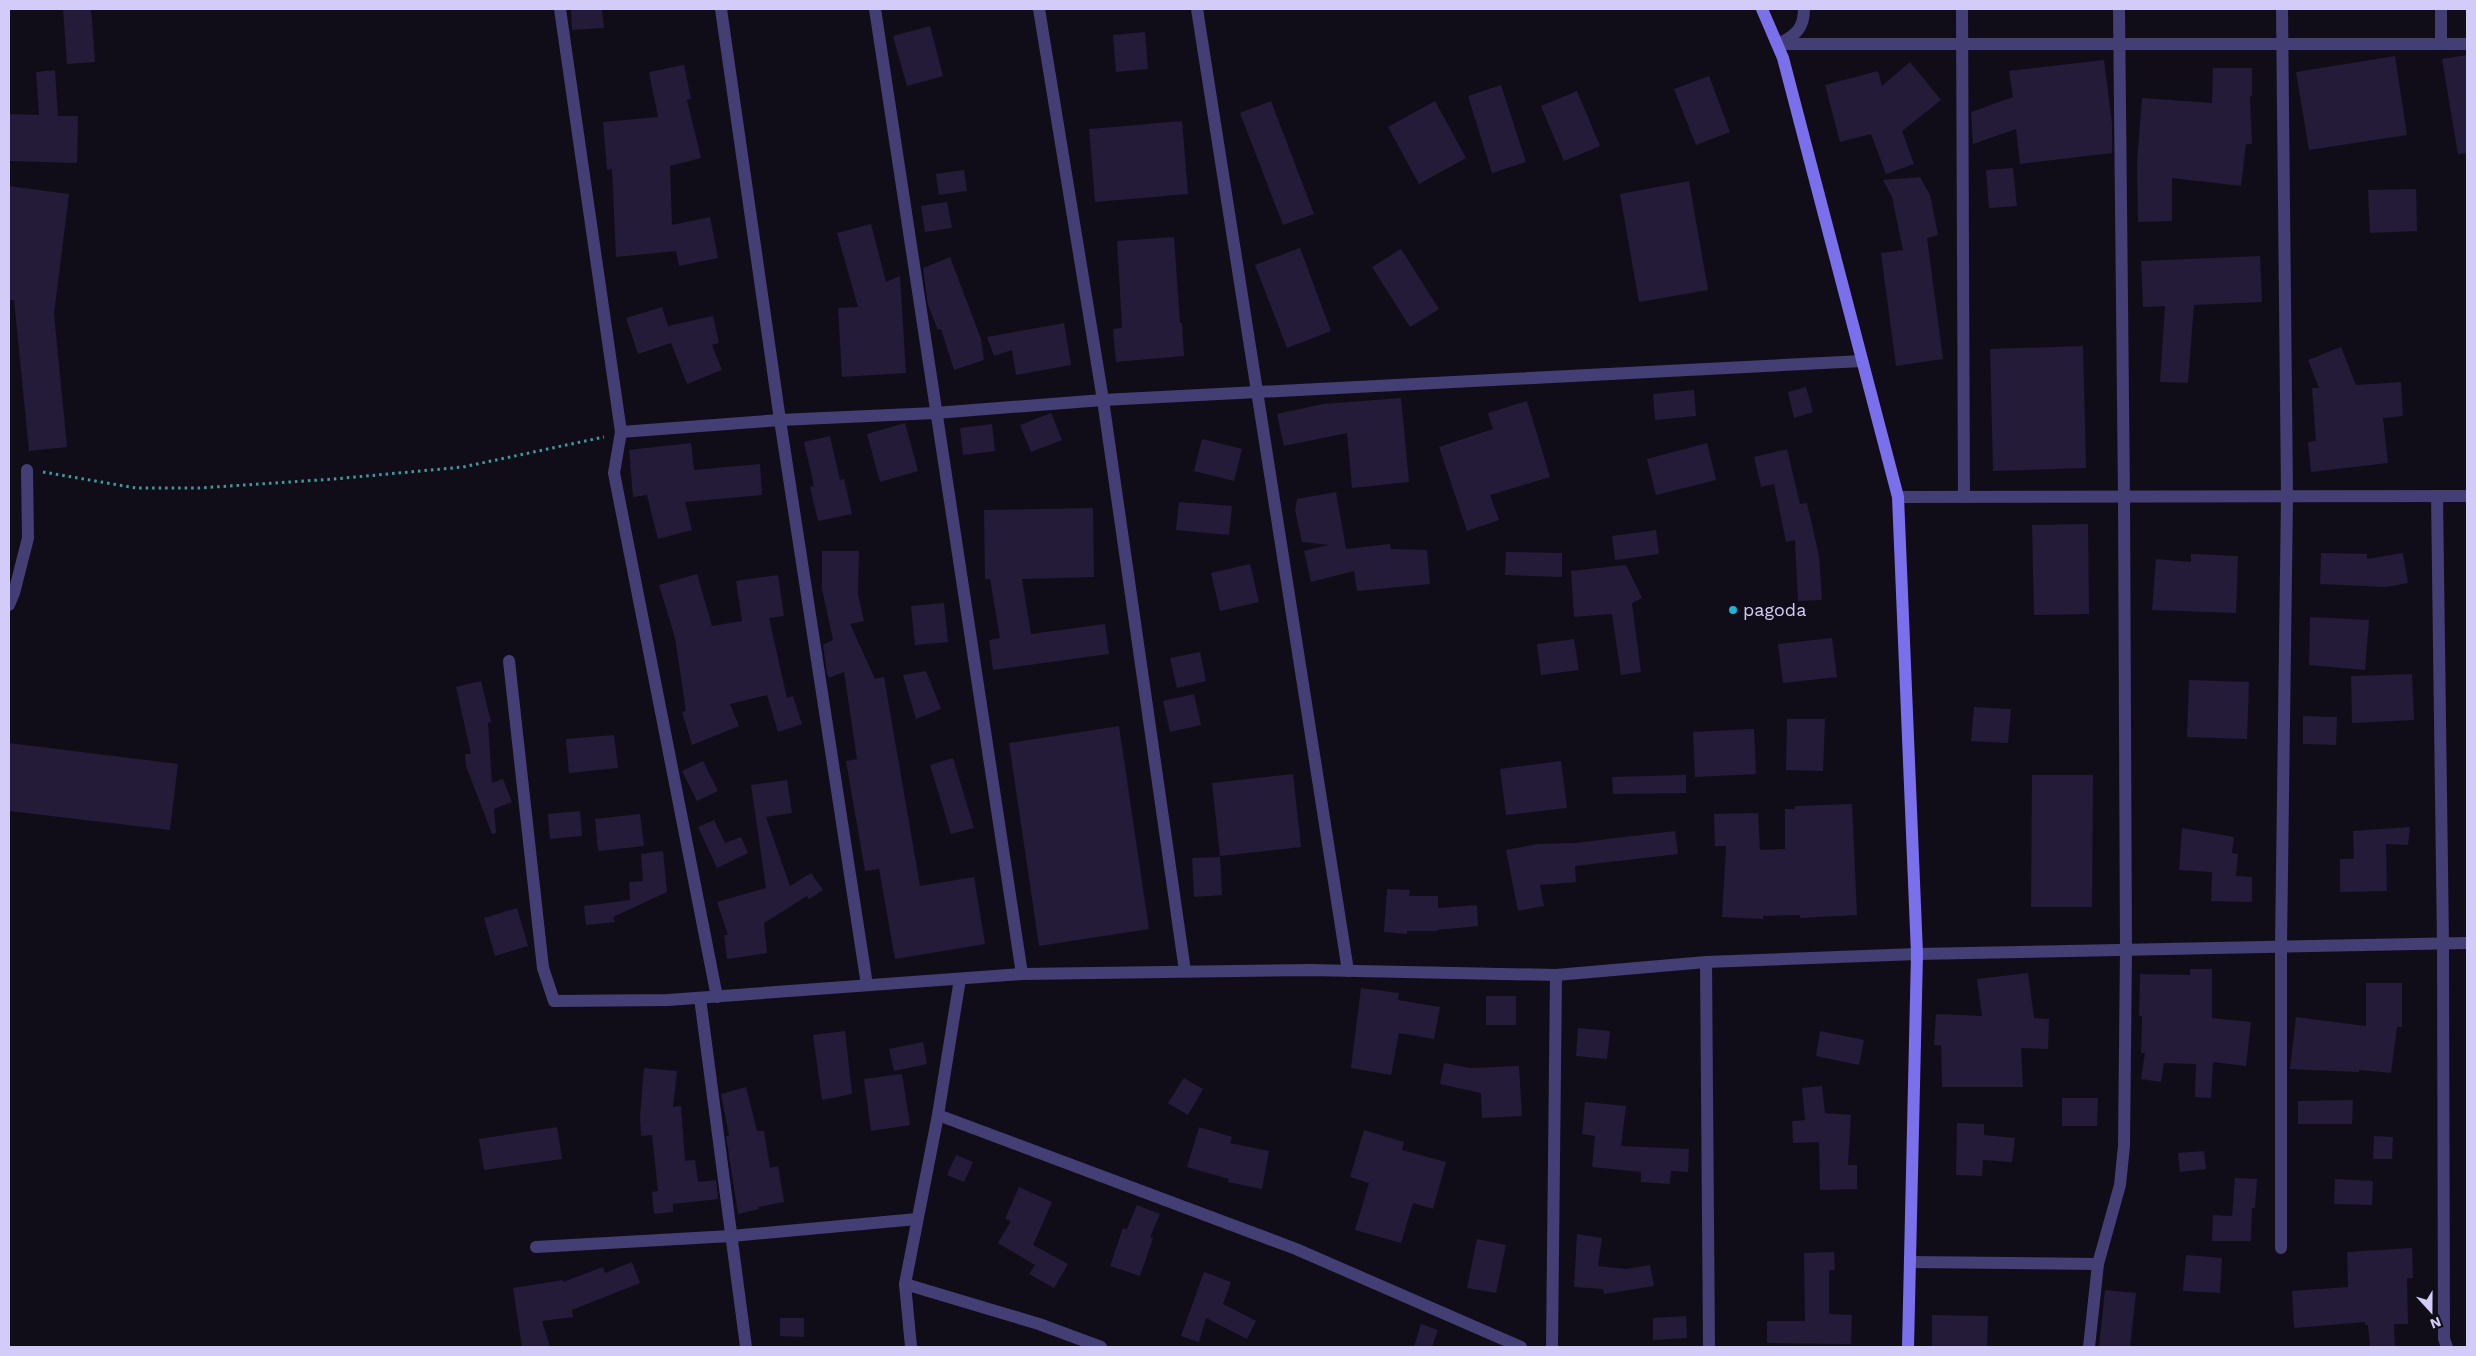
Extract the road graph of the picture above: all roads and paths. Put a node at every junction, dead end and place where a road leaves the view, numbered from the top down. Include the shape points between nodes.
1 (560, 9) edge
2 (721, 9) edge
3 (875, 9) edge
4 (1038, 9) edge
5 (1197, 9) edge
6 (1762, 9) edge
7 (1804, 9) edge
8 (1962, 9) edge
9 (2119, 9) edge
10 (2282, 9) edge
11 (2441, 9) edge
12 (1777, 44) junction
13 (1962, 44) junction
14 (2118, 44) junction
15 (2282, 44) junction
16 (2441, 44) junction
17 (2467, 44) edge
18 (1862, 361) junction
19 (1257, 392) junction
20 (1103, 400) junction
21 (935, 413) junction
22 (780, 420) junction
23 (621, 432) junction
24 (27, 470) joint
25 (2287, 496) junction
26 (2436, 496) junction
27 (2467, 496) edge
28 (1898, 497) junction
29 (1964, 497) junction
30 (2124, 497) junction
31 (9, 605) edge
32 (509, 660) dead end
33 (2443, 943) junction
34 (2467, 943) edge
35 (2281, 947) junction
36 (2126, 950) junction
37 (1917, 954) junction
38 (1706, 962) junction
39 (1186, 971) junction
40 (1348, 971) junction
41 (1022, 974) junction
42 (1556, 975) junction
43 (960, 978) junction
44 (867, 985) junction
45 (717, 997) junction
46 (700, 998) junction
47 (938, 1115) junction
48 (918, 1220) junction
49 (731, 1236) junction
50 (536, 1247) dead end
51 (2281, 1248) dead end
52 (1910, 1262) junction
53 (2098, 1264) junction
54 (905, 1284) junction
55 (746, 1347) edge
56 (910, 1347) edge
57 (1101, 1347) edge
58 (1521, 1347) edge
59 (1552, 1347) edge
60 (1709, 1347) edge
61 (1908, 1347) edge
62 (2089, 1347) edge
63 (2447, 1347) edge

1 - 23 street
2 - 22 street
3 - 21 street
4 - 20 street
5 - 19 street
6 - 12 main road
7 - 12 street via 1804,20 1797,34
8 - 13 street
9 - 14 street
10 - 15 street
11 - 16 street
12 - 13 street
12 - 18 main road
13 - 14 street
13 - 29 street
14 - 15 street
14 - 30 street
15 - 16 street
15 - 25 street
16 - 17 street
18 - 19 street
18 - 28 main road
19 - 20 street
19 - 40 street
20 - 21 street
20 - 39 street
21 - 22 street
21 - 41 street
22 - 23 street
22 - 44 street
23 - 24 path via 463,467 200,488 136,488
23 - 45 street via 615,481
24 - 31 street via 28,538
25 - 26 street
25 - 30 street
25 - 35 street
26 - 27 street
26 - 33 street
28 - 29 street
28 - 37 main road
29 - 30 street
30 - 36 street
32 - 46 street via 543,968 554,1001
33 - 34 street
33 - 35 street
33 - 63 street via 2444,1339
35 - 36 street
35 - 51 street
36 - 37 street
36 - 53 street via 2124,1146 2120,1185
37 - 38 street
37 - 52 main road
38 - 42 street
38 - 60 street
39 - 40 street
39 - 41 street
40 - 42 street
41 - 43 street
42 - 59 street
43 - 44 street
43 - 47 street
44 - 45 street
45 - 46 street
46 - 49 street
47 - 48 street
47 - 58 street via 1296,1250
48 - 49 street
48 - 54 street
49 - 50 street
49 - 55 street
52 - 53 street
52 - 61 main road
53 - 62 street
54 - 56 street
54 - 57 street via 1039,1324

